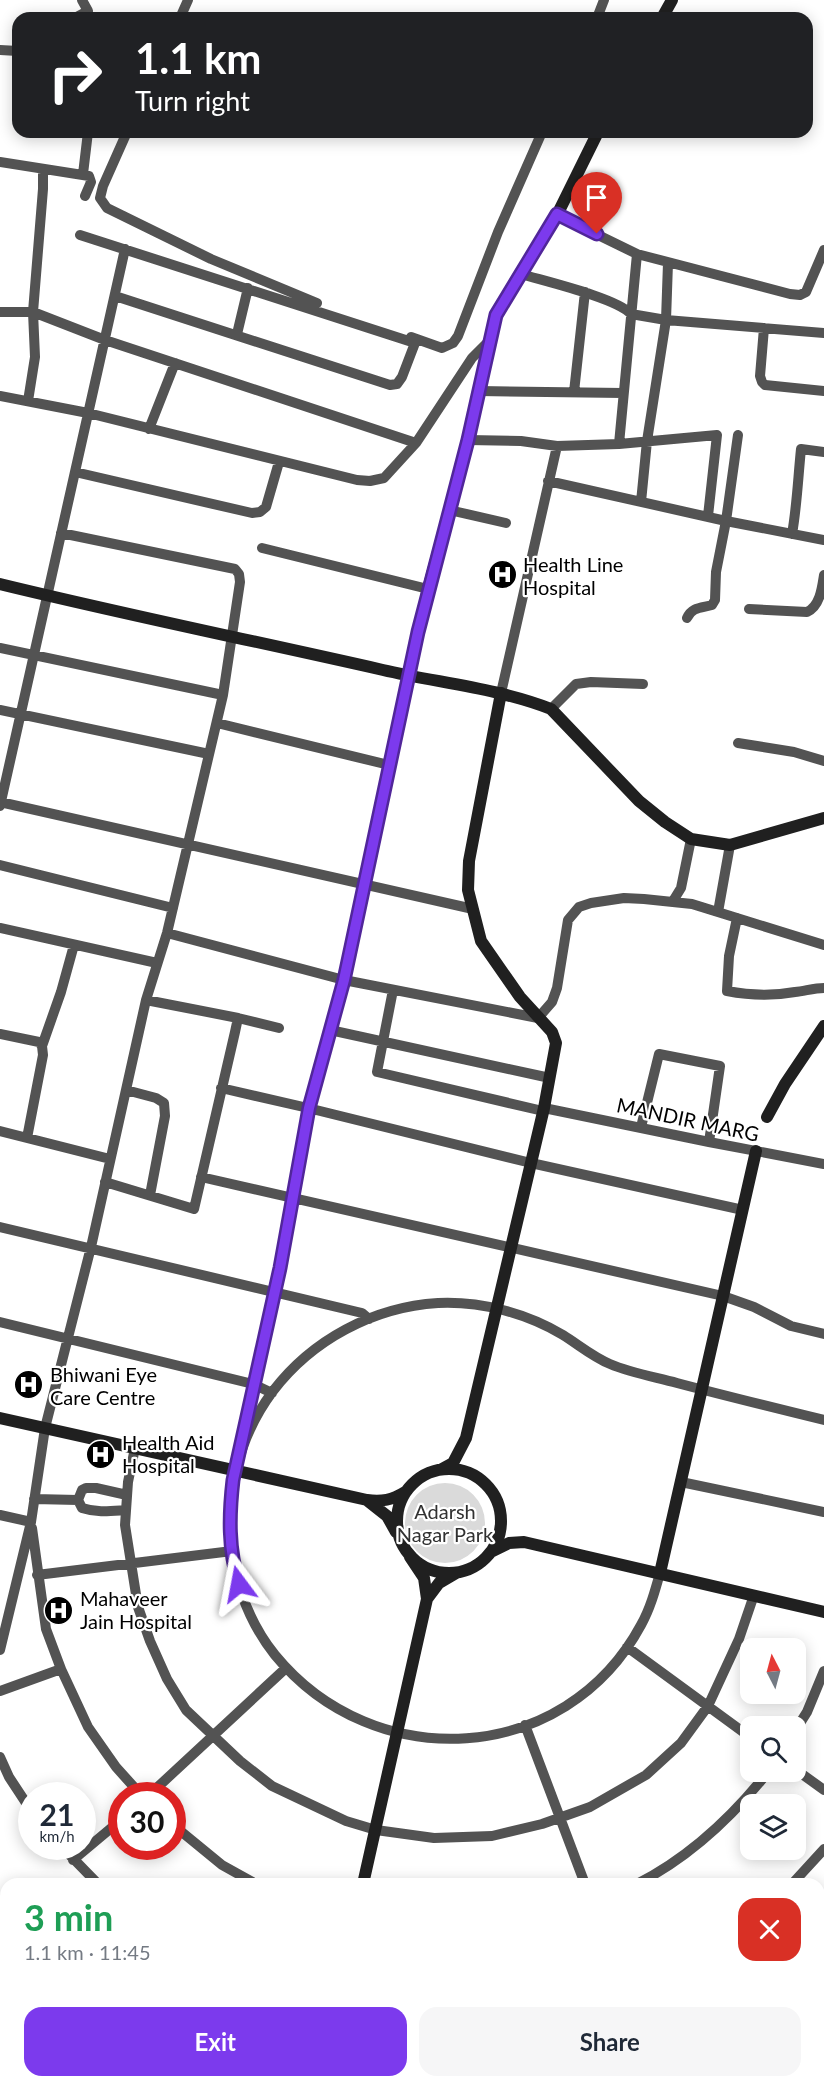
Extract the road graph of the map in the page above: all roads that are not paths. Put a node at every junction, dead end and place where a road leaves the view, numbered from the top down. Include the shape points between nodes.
1 (8, 51) edge
2 (0, 63) edge
3 (87, 138) edge
4 (125, 138) edge
5 (539, 138) edge
6 (595, 138) edge
7 (0, 162) edge
8 (43, 169) junction
9 (83, 174) junction
10 (85, 196) dead end
11 (557, 214) junction
12 (80, 235) dead end
13 (125, 249) junction
14 (824, 250) edge
15 (638, 254) junction
16 (668, 263) junction
17 (521, 274) junction
18 (248, 288) junction
19 (585, 292) junction
20 (114, 296) junction
21 (0, 312) edge
22 (33, 312) junction
23 (631, 314) junction
24 (666, 320) junction
25 (764, 328) junction
26 (824, 333) edge
27 (237, 334) junction
28 (491, 339) junction
29 (105, 340) junction
30 (175, 363) junction
31 (479, 391) junction
32 (824, 391) edge
33 (574, 392) junction
34 (623, 393) junction
35 (0, 396) edge
36 (28, 401) junction
37 (88, 413) junction
38 (149, 429) junction
39 (738, 435) dead end
40 (468, 440) junction
41 (647, 441) junction
42 (416, 442) junction
43 (619, 444) junction
44 (556, 446) junction
45 (824, 452) edge
46 (279, 462) junction
47 (75, 472) junction
48 (548, 481) junction
49 (641, 502) junction
50 (449, 510) junction
51 (708, 516) junction
52 (726, 521) junction
53 (506, 523) dead end
54 (62, 533) junction
55 (792, 534) junction
56 (824, 540) edge
57 (261, 548) dead end
58 (824, 575) edge
59 (0, 584) edge
60 (428, 588) junction
61 (47, 596) junction
62 (749, 609) dead end
63 (687, 618) dead end
64 (232, 636) junction
65 (0, 648) edge
66 (34, 656) junction
67 (408, 676) junction
68 (643, 684) dead end
69 (501, 693) junction
70 (223, 695) junction
71 (551, 709) junction
72 (0, 710) edge
73 (20, 715) junction
74 (217, 723) junction
75 (738, 743) dead end
76 (209, 754) junction
77 (824, 762) edge
78 (389, 765) junction
79 (0, 804) edge
80 (824, 818) edge
81 (691, 839) junction
82 (730, 845) junction
83 (189, 846) junction
84 (0, 865) edge
85 (363, 885) junction
86 (673, 902) junction
87 (172, 908) junction
88 (473, 909) junction
89 (718, 912) junction
90 (737, 918) junction
91 (0, 928) edge
92 (167, 933) junction
93 (74, 945) junction
94 (824, 945) edge
95 (157, 963) junction
96 (344, 980) junction
97 (824, 988) edge
98 (393, 990) junction
99 (146, 1000) junction
100 (238, 1018) junction
101 (538, 1018) junction
102 (824, 1026) edge
103 (279, 1028) dead end
104 (330, 1030) junction
105 (0, 1034) edge
106 (382, 1041) junction
107 (42, 1046) junction
108 (550, 1078) junction
109 (221, 1088) junction
110 (126, 1090) junction
111 (309, 1108) junction
112 (544, 1109) junction
113 (767, 1117) dead end
114 (641, 1127) junction
115 (0, 1131) edge
116 (27, 1138) junction
117 (709, 1142) junction
118 (756, 1151) junction
119 (110, 1159) junction
120 (531, 1163) junction
121 (824, 1164) edge
122 (201, 1177) junction
123 (105, 1182) junction
124 (150, 1195) junction
125 (294, 1199) junction
126 (742, 1210) junction
127 (0, 1227) edge
128 (91, 1247) junction
129 (511, 1248) junction
130 (276, 1291) junction
131 (723, 1296) junction
132 (497, 1309) junction
133 (369, 1319) junction
134 (0, 1322) edge
135 (824, 1334) edge
136 (68, 1338) junction
137 (253, 1384) junction
138 (702, 1390) junction
139 (272, 1393) junction
140 (0, 1418) edge
141 (824, 1420) edge
142 (45, 1428) junction
143 (466, 1438) junction
144 (135, 1448) junction
145 (442, 1469) junction
146 (236, 1471) junction
147 (476, 1477) junction
148 (681, 1482) junction
149 (405, 1492) junction
150 (128, 1495) junction
151 (34, 1499) junction
152 (78, 1500) junction
153 (367, 1500) junction
154 (126, 1510) junction
155 (824, 1512) edge
156 (0, 1515) edge
157 (501, 1520) junction
158 (31, 1522) junction
159 (398, 1534) junction
160 (524, 1542) junction
161 (232, 1551) junction
162 (491, 1552) junction
163 (410, 1557) junction
164 (130, 1563) junction
165 (457, 1573) junction
166 (660, 1573) junction
167 (38, 1575) junction
168 (754, 1594) junction
169 (427, 1599) junction
170 (824, 1612) edge
171 (4, 1613) edge
172 (627, 1647) junction
173 (0, 1650) edge
174 (286, 1668) junction
175 (61, 1669) junction
176 (824, 1671) edge
177 (0, 1691) edge
178 (708, 1706) junction
179 (804, 1716) edge
180 (525, 1725) junction
181 (740, 1730) edge
182 (397, 1733) junction
183 (213, 1736) junction
184 (0, 1757) edge
185 (806, 1777) edge
186 (129, 1782) edge
187 (163, 1782) edge
188 (759, 1782) edge
189 (824, 1790) edge
190 (18, 1791) edge
191 (560, 1818) junction
192 (375, 1830) junction
193 (108, 1831) edge
194 (186, 1835) edge
195 (96, 1841) edge
196 (824, 1850) edge
197 (73, 1860) edge
198 (92, 1878) edge
199 (245, 1878) edge
200 (364, 1878) edge
201 (583, 1878) edge
202 (649, 1878) edge
203 (798, 1878) edge

1 - 2 street
3 - 9 street
4 - 5 street via 103,186 100,198 107,208 211,259 347,316 442,348 458,336
6 - 11 street
7 - 8 street
8 - 9 street
8 - 22 street
9 - 10 street via 90,179
11 - 15 street
11 - 17 street
12 - 13 street
13 - 18 street
13 - 20 street
14 - 16 street via 806,292 800,295
15 - 16 street
15 - 23 street
16 - 24 street
17 - 19 street
17 - 28 street via 496,315
18 - 27 street
18 - 27 street via 415,343 402,377 397,384 390,385
19 - 23 street via 626,308
19 - 33 street
20 - 27 street
20 - 29 street
21 - 22 street
22 - 29 street
22 - 36 street via 35,357
23 - 24 street
23 - 34 street
24 - 25 street
24 - 41 street
25 - 26 street
25 - 32 street via 762,382
28 - 31 street
28 - 42 street via 472,357
29 - 30 street
29 - 37 street
30 - 38 street
30 - 42 street
31 - 33 street
31 - 40 street
33 - 34 street
34 - 43 street
35 - 36 street
36 - 37 street
37 - 38 street
37 - 47 street
38 - 46 street
39 - 52 street
40 - 44 street
40 - 50 street
41 - 43 street
41 - 49 street
41 - 51 street via 717,435
42 - 46 street via 384,478 370,481
43 - 44 street
44 - 48 street
45 - 55 street via 801,449
46 - 47 street via 266,507 252,513
47 - 54 street
48 - 49 street
48 - 69 street
49 - 51 street
50 - 53 street
50 - 60 street
51 - 52 street
52 - 55 street
52 - 63 street via 714,603 695,609
54 - 61 street
54 - 64 street via 235,569 240,582
55 - 56 street
57 - 60 street
58 - 62 street via 819,597 807,612
59 - 61 street
60 - 67 street
61 - 64 street
61 - 66 street
64 - 67 street
64 - 70 street
65 - 66 street
66 - 70 street
66 - 73 street
67 - 69 street
67 - 78 street
68 - 71 street via 576,684
69 - 71 street
69 - 88 street via 469,861 468,890
70 - 74 street
71 - 81 street via 639,801
72 - 73 street
73 - 76 street
73 - 79 street
74 - 76 street
74 - 78 street
75 - 77 street via 794,752
76 - 83 street
78 - 85 street
79 - 83 street
80 - 82 street
81 - 82 street
81 - 86 street via 681,888
82 - 89 street
83 - 85 street
83 - 87 street
84 - 87 street
85 - 88 street
85 - 96 street
86 - 89 street
86 - 101 street via 624,898 579,907 568,920 552,1002
87 - 92 street
88 - 101 street via 481,941
89 - 90 street
90 - 94 street
90 - 97 street via 727,991 745,995
91 - 93 street
92 - 95 street
92 - 96 street
93 - 95 street
93 - 107 street
95 - 99 street
96 - 98 street
96 - 104 street
98 - 101 street
98 - 106 street
99 - 100 street
99 - 110 street
100 - 103 street
100 - 109 street
101 - 108 street via 552,1032 556,1043
102 - 113 street
104 - 106 street
104 - 111 street
105 - 107 street via 39,1042
106 - 108 street
106 - 112 street, MANDIR MARG via 377,1072
107 - 116 street via 44,1055
108 - 112 street
109 - 111 street
109 - 122 street
110 - 119 street
110 - 124 street via 164,1103
111 - 120 street
111 - 125 street
112 - 114 street, MANDIR MARG
112 - 120 street
114 - 117 street, MANDIR MARG
114 - 117 street via 659,1054 720,1066
115 - 116 street
116 - 119 street
117 - 118 street, MANDIR MARG
118 - 121 street, MANDIR MARG
118 - 126 street
119 - 123 street
120 - 126 street
120 - 129 street
122 - 124 street via 194,1209
122 - 125 street
123 - 124 street
123 - 128 street
125 - 129 street
125 - 130 street
126 - 131 street
127 - 128 street
128 - 130 street
128 - 136 street
129 - 131 street
129 - 132 street
130 - 133 street via 362,1312
130 - 137 street
131 - 135 street via 790,1326
131 - 138 street
132 - 133 street via 439,1303 412,1306
132 - 138 street via 537,1322 611,1364
132 - 143 street
133 - 139 street via 317,1347
134 - 136 street
136 - 137 street
136 - 142 street
137 - 139 street
137 - 146 street
138 - 141 street
138 - 148 street
139 - 146 street via 253,1423
140 - 142 street
142 - 144 street
142 - 151 street
143 - 145 street via 453,1463
143 - 147 street via 468,1465
144 - 146 street
144 - 150 street
145 - 147 street
145 - 149 street via 422,1476
146 - 153 street
146 - 161 street via 230,1507
147 - 157 street via 492,1492
148 - 155 street
148 - 166 street
149 - 153 street via 381,1502
149 - 159 street via 397,1512
150 - 152 street via 90,1487 82,1490
150 - 154 street
151 - 152 street
151 - 158 street
152 - 154 street via 88,1510
153 - 159 street via 387,1516
154 - 164 street
156 - 158 street
157 - 160 street
157 - 162 street via 498,1540
158 - 167 street
158 - 171 street
159 - 163 street
160 - 162 street via 509,1543
160 - 166 street
161 - 164 street
161 - 174 street via 243,1597 256,1626
162 - 165 street via 476,1566
163 - 165 street via 434,1572
163 - 169 street via 424,1578
164 - 167 street
164 - 183 street via 138,1607 167,1679 186,1710
165 - 169 street via 439,1583
166 - 168 street
166 - 172 street via 652,1603
167 - 175 street via 46,1629
168 - 170 street
168 - 178 street via 739,1639
169 - 182 street
171 - 173 street
172 - 178 street
172 - 180 street via 585,1692 563,1708
174 - 182 street via 333,1707
174 - 183 street
175 - 177 street
175 - 186 street via 88,1727
176 - 179 street
178 - 181 street
178 - 191 street via 681,1743 646,1775 590,1807
180 - 182 street via 483,1737 451,1739
180 - 191 street
182 - 192 street
183 - 187 street
183 - 192 street via 272,1786 346,1821
184 - 190 street
185 - 189 street
188 - 202 street via 692,1848
191 - 192 street via 492,1836 434,1838
191 - 201 street
192 - 200 street
193 - 195 street
194 - 199 street
196 - 203 street
197 - 198 street

